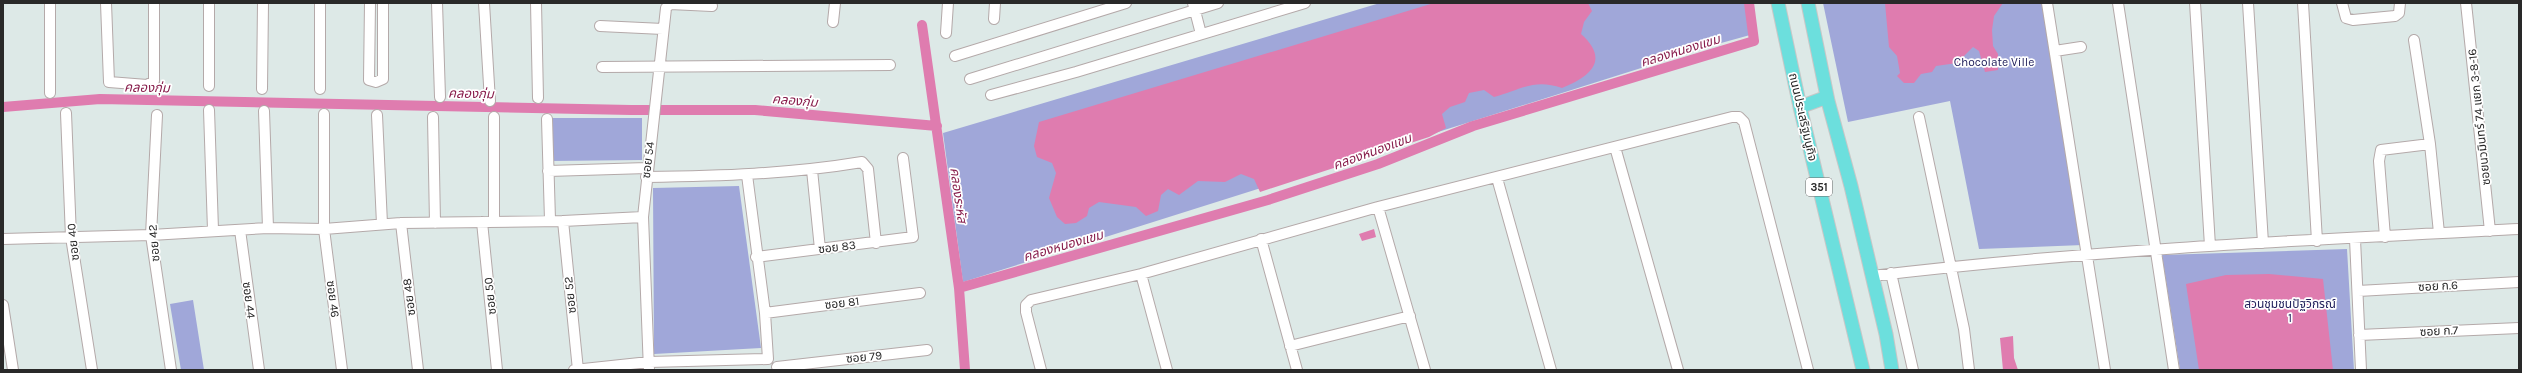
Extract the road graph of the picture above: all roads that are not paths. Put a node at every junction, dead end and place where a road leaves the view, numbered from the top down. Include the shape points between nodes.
1 (50, 3) edge
2 (106, 3) edge
3 (154, 3) edge
4 (209, 3) edge
5 (263, 3) edge
6 (320, 3) edge
7 (370, 3) edge
8 (383, 3) edge
9 (437, 3) edge
10 (484, 3) edge
11 (536, 3) edge
12 (835, 3) edge
13 (948, 3) edge
14 (995, 3) edge
15 (1126, 3) edge
16 (1218, 3) edge
17 (1268, 3) edge
18 (1305, 3) edge
19 (1778, 3) edge
20 (1808, 3) edge
21 (2047, 3) edge
22 (2118, 3) edge
23 (2195, 3) edge
24 (2248, 3) edge
25 (2303, 3) edge
26 (2342, 3) edge
27 (2400, 3) edge
28 (2466, 3) edge
29 (712, 6) dead end
30 (1194, 6) edge
31 (1270, 13) junction
32 (994, 19) dead end
33 (833, 22) dead end
34 (600, 26) dead end
35 (663, 29) junction
36 (946, 33) dead end
37 (1201, 34) junction
38 (2414, 40) dead end
39 (2081, 47) dead end
40 (2055, 51) junction
41 (955, 56) dead end
42 (890, 65) dead end
43 (602, 67) dead end
44 (659, 67) junction
45 (970, 79) dead end
46 (208, 86) dead end
47 (320, 88) dead end
48 (262, 89) dead end
49 (50, 93) dead end
50 (991, 95) dead end
51 (440, 97) dead end
52 (1827, 97) junction
53 (538, 98) dead end
54 (490, 101) dead end
55 (1800, 107) junction
56 (209, 110) dead end
57 (264, 111) dead end
58 (66, 113) dead end
59 (324, 114) dead end
60 (157, 115) dead end
61 (377, 115) dead end
62 (432, 117) dead end
63 (494, 117) dead end
64 (1919, 117) dead end
65 (547, 119) dead end
66 (2430, 144) junction
67 (1615, 147) junction
68 (903, 158) dead end
69 (812, 170) junction
70 (548, 171) junction
71 (646, 172) junction
72 (747, 175) junction
73 (1497, 178) junction
74 (1378, 207) junction
75 (643, 217) junction
76 (550, 220) junction
77 (494, 221) junction
78 (563, 221) junction
79 (482, 222) junction
80 (435, 223) junction
81 (382, 224) junction
82 (401, 224) junction
83 (268, 228) junction
84 (324, 229) junction
85 (2519, 229) edge
86 (213, 230) junction
87 (240, 230) junction
88 (2490, 231) junction
89 (2439, 233) junction
90 (151, 235) junction
91 (71, 237) junction
92 (2385, 237) junction
93 (3, 239) edge
94 (1261, 239) junction
95 (2355, 239) junction
96 (2317, 241) junction
97 (876, 243) junction
98 (2263, 243) junction
99 (2210, 246) junction
100 (820, 249) junction
101 (2156, 249) junction
102 (2087, 255) junction
103 (756, 257) junction
104 (1952, 265) junction
105 (1891, 273) junction
106 (1141, 274) junction
107 (1872, 276) junction
108 (2519, 282) edge
109 (2358, 291) junction
110 (920, 293) dead end
111 (3, 305) edge
112 (765, 313) junction
113 (1410, 316) junction
114 (2519, 328) edge
115 (2359, 335) junction
116 (1290, 346) junction
117 (927, 350) dead end
118 (768, 359) junction
119 (707, 365) edge
120 (649, 366) edge
121 (777, 368) edge
122 (13, 370) edge
123 (92, 370) edge
124 (171, 370) edge
125 (259, 370) edge
126 (342, 370) edge
127 (418, 370) edge
128 (497, 370) edge
129 (574, 370) edge
130 (578, 370) edge
131 (1041, 370) edge
132 (1167, 370) edge
133 (1297, 370) edge
134 (1425, 370) edge
135 (1552, 370) edge
136 (1678, 370) edge
137 (1808, 370) edge
138 (1863, 370) edge
139 (1892, 370) edge
140 (1913, 370) edge
141 (1969, 370) edge
142 (2105, 370) edge
143 (2174, 370) edge
144 (2361, 370) edge

1 - 49 street
2 - 3 street via 109,82 147,85 154,82
4 - 46 street
5 - 48 street
6 - 47 street
7 - 8 street via 369,80 376,82 383,79
9 - 51 street
10 - 54 street
11 - 53 street
12 - 33 street
13 - 36 street
14 - 32 street
15 - 41 street
16 - 30 street
17 - 31 street
18 - 31 street
19 - 55 main road, ถนนประเสริฐมนูกิจ / 351
20 - 52 main road, 351
21 - 40 street
22 - 101 street
23 - 99 street
24 - 98 street
25 - 96 street
26 - 27 street via 2346,18 2353,20 2395,16 2399,13
28 - 88 street, ซอยนวมินทร์ 74 แยก 3-8-16
29 - 35 street, ซอย 54 via 670,4 666,8
30 - 37 street
30 - 45 street
31 - 37 street
34 - 35 street
35 - 44 street, ซอย 54
37 - 50 street
38 - 66 street
39 - 40 street
40 - 102 street
42 - 44 street
43 - 44 street
44 - 71 street, ซอย 54
52 - 55 main road
52 - 107 main road, 351
55 - 138 main road, ถนนประเสริฐมนูกิจ / 351
56 - 86 street
57 - 83 street
58 - 91 street, ซอย 40
59 - 84 street, ซอย 46
60 - 90 street, ซอย 42
61 - 81 street
62 - 80 street
63 - 77 street
64 - 104 street
65 - 70 street
66 - 89 street
66 - 92 street via 2381,150 2379,161
67 - 73 street
67 - 136 street
67 - 137 street via 1732,117 1739,117 1744,122
68 - 97 street, ซอย 83 via 913,233 909,238
69 - 72 street
69 - 97 street via 862,162 866,164
69 - 100 street
70 - 71 street
70 - 76 street
71 - 72 street
71 - 75 street, ซอย 54
72 - 103 street
73 - 74 street
73 - 135 street
74 - 94 street
74 - 113 street
75 - 78 street
75 - 120 street, ซอย 54
76 - 77 street
76 - 78 street
77 - 79 street
78 - 130 street, ซอย 52
79 - 80 street
79 - 128 street, ซอย 50
80 - 82 street
81 - 82 street
81 - 84 street
82 - 127 street, ซอย 48
83 - 84 street
83 - 87 street
84 - 126 street, ซอย 46
85 - 88 street
86 - 87 street
86 - 90 street
87 - 125 street, ซอย 44
88 - 89 street
89 - 92 street
90 - 91 street
90 - 124 street, ซอย 42
91 - 93 street
91 - 123 street, ซอย 40
92 - 95 street
94 - 106 street
94 - 116 street
95 - 96 street
95 - 109 street
96 - 98 street
97 - 100 street, ซอย 83
98 - 99 street
99 - 101 street
100 - 103 street, ซอย 83
101 - 102 street
101 - 143 street
102 - 104 street
102 - 142 street
103 - 112 street
104 - 105 street
104 - 141 street
105 - 107 street
105 - 140 street
106 - 131 street via 1031,300 1026,305 1026,312
106 - 132 street
107 - 139 main road, 351
108 - 109 street, ซอย ก.6
109 - 115 street
110 - 112 street, ซอย 81
111 - 122 street
112 - 118 street
113 - 116 street
113 - 134 street
114 - 115 street, ซอย ก.7
115 - 144 street
116 - 133 street
117 - 121 street, ซอย 79
118 - 119 street
118 - 121 street
119 - 120 street
120 - 130 street
129 - 130 street

